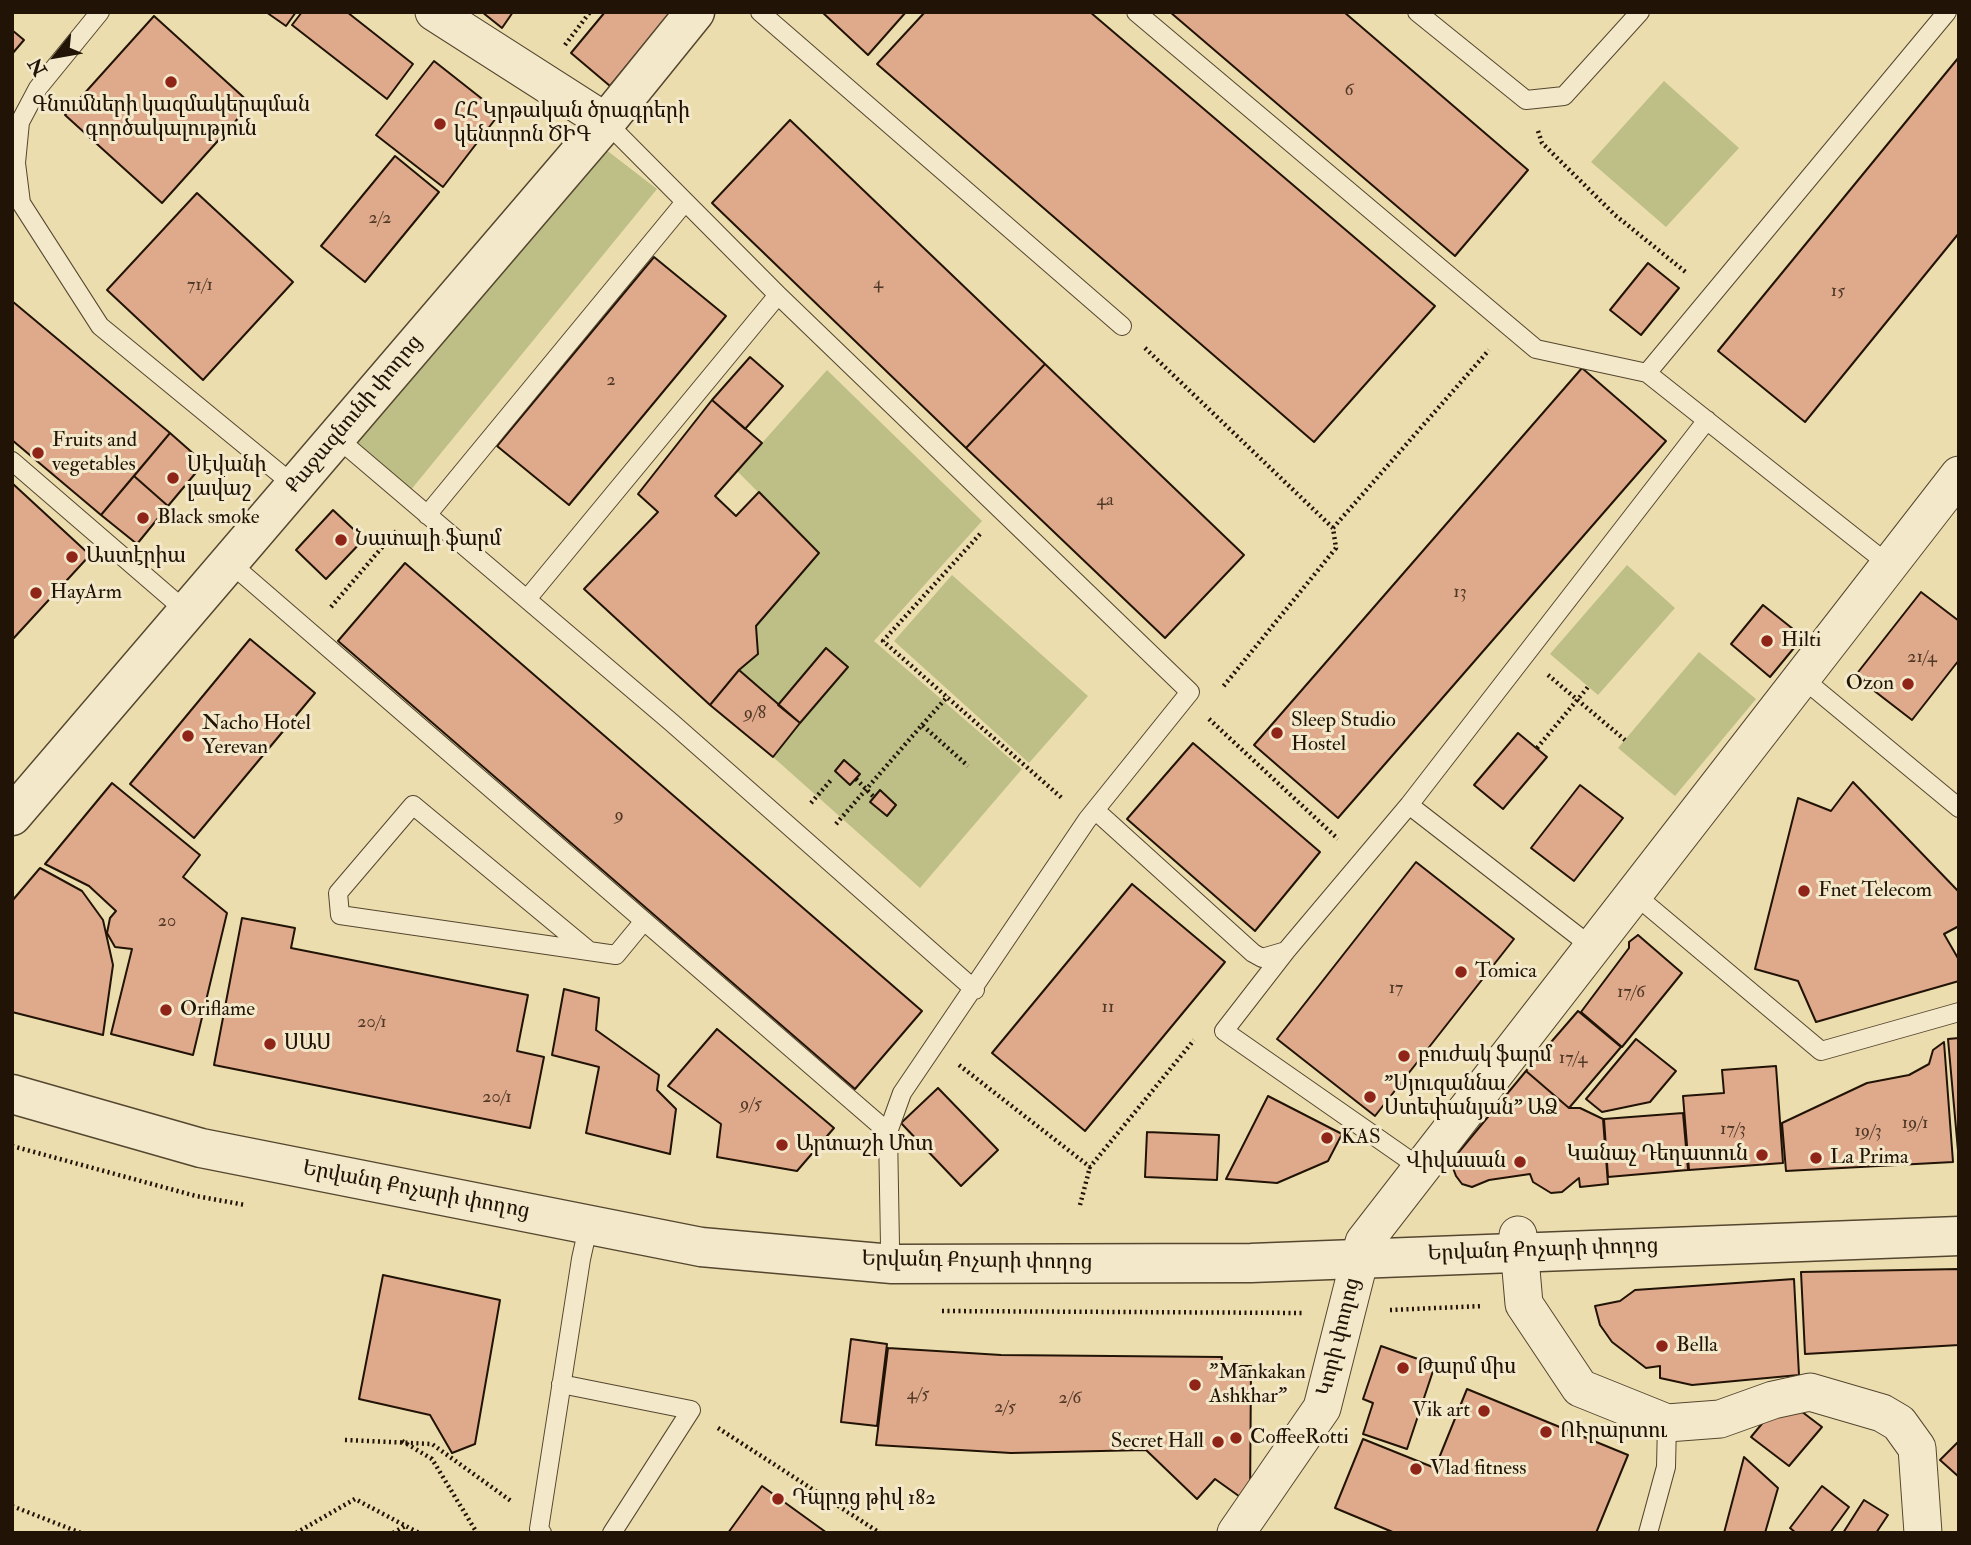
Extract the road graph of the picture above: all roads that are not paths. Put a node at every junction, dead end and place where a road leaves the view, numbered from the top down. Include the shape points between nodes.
1 (100, 12) edge
2 (433, 12) edge
3 (695, 12) edge
4 (760, 12) edge
5 (1136, 12) edge
6 (1417, 12) edge
7 (1640, 12) edge
8 (1947, 12) edge
9 (606, 121) junction
10 (685, 202) junction
11 (778, 295) junction
12 (1122, 326) road end
13 (1647, 373) junction
14 (1707, 420) junction
15 (336, 437) junction
16 (12, 461) edge
17 (1959, 475) edge
18 (295, 486) junction
19 (422, 511) junction
20 (1944, 520) edge
21 (229, 562) junction
22 (1888, 564) junction
23 (527, 599) junction
24 (187, 612) junction
25 (1801, 677) junction
26 (1409, 805) junction
27 (1959, 808) edge
28 (1091, 815) junction
29 (12, 816) edge
30 (1634, 894) junction
31 (644, 921) junction
32 (1592, 947) junction
33 (588, 950) junction
34 (1286, 951) junction
35 (975, 990) junction
36 (1959, 1012) edge
37 (12, 1080) edge
38 (12, 1094) edge
39 (888, 1132) junction
40 (1419, 1167) junction
41 (590, 1217) junction
42 (1959, 1217) edge
43 (1959, 1236) edge
44 (1520, 1243) junction
45 (890, 1246) junction
46 (1362, 1251) junction
47 (561, 1384) junction
48 (1667, 1423) junction
49 (541, 1531) edge
50 (612, 1533) edge
51 (1236, 1533) edge
52 (1648, 1533) edge
53 (1923, 1533) edge

1 - 18 lane via 38,88 20,122 16,163 21,203 100,326
2 - 9 street
3 - 9 street, Քաջազնունի փողոց
4 - 12 lane
5 - 13 lane via 1536,349
6 - 7 lane via 1526,100 1564,96
8 - 13 lane
9 - 10 lane
9 - 15 street, Քաջազնունի փողոց
10 - 11 lane
10 - 19 lane
11 - 23 lane
11 - 28 lane via 1190,692
13 - 14 lane
14 - 22 lane
14 - 26 lane
15 - 18 street, Քաջազնունի փողոց
15 - 19 lane
16 - 24 lane
17 - 20 street
18 - 21 street, Քաջազնունի փողոց
19 - 23 lane
20 - 22 street
21 - 24 street, Քաջազնունի փողոց
21 - 31 lane
22 - 25 street
23 - 35 lane
24 - 29 street, Քաջազնունի փողոց
25 - 27 lane
25 - 30 street
26 - 32 lane
26 - 34 lane
28 - 34 lane via 1253,953 1262,958
28 - 35 lane
30 - 32 street
30 - 36 lane via 1821,1051
31 - 33 lane via 616,955
31 - 39 lane
32 - 40 street
33 - 33 lane via 340,915 338,893 413,805
34 - 40 lane via 1224,1031
35 - 39 lane via 902,1093
37 - 41 street, Երվանդ Քոչարի փողոց via 202,1133
38 - 41 street, Երվանդ Քոչարի փողոց via 201,1149
39 - 45 lane
40 - 46 street
41 - 45 street, Երվանդ Քոչարի փողոց
41 - 46 street, Երվանդ Քոչարի փողոց via 701,1247 892,1264
41 - 47 lane
42 - 44 street, Երվանդ Քոչարի փողոց
43 - 44 street, Երվանդ Քոչարի փողոց
44 - 46 street, Երվանդ Քոչարի փողոց
44 - 48 street via 1524,1304 1580,1388
45 - 46 street, Երվանդ Քոչարի փողոց
46 - 51 street, Կորի փողոց via 1322,1408
47 - 49 lane
47 - 50 lane via 691,1410
48 - 52 lane via 1666,1467
48 - 53 street via 1720,1419 1810,1392 1882,1413 1899,1423 1917,1448

